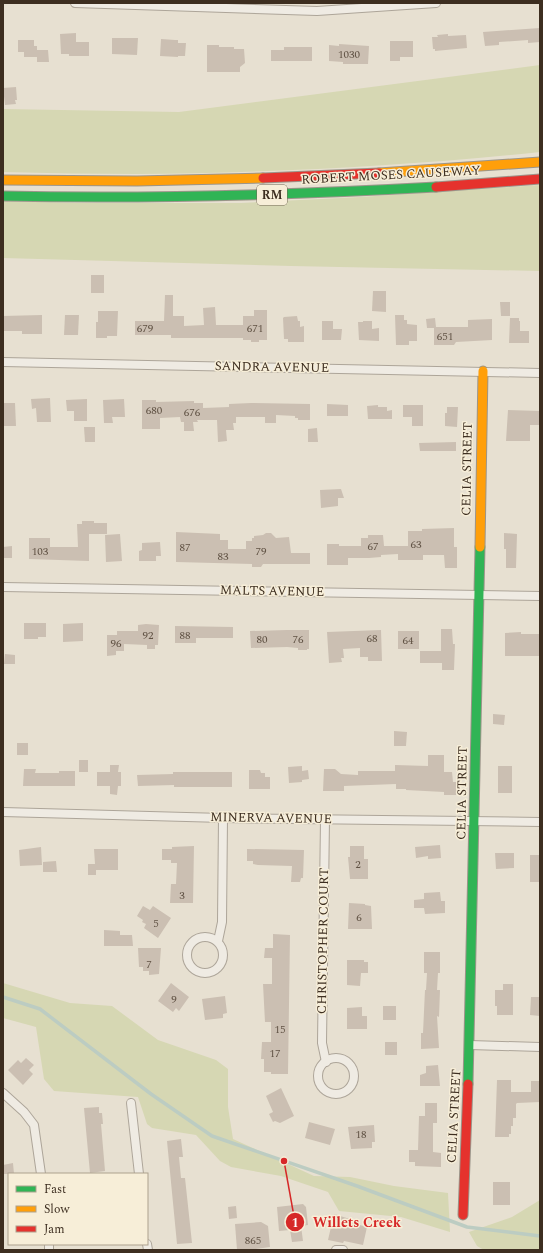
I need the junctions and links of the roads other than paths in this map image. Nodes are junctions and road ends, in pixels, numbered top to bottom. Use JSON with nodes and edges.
{"nodes":[{"id":1,"x":75,"y":3,"type":"edge"},
{"id":2,"x":427,"y":3,"type":"edge"},
{"id":3,"x":436,"y":3,"type":"edge"},
{"id":4,"x":540,"y":162,"type":"edge"},
{"id":5,"x":540,"y":179,"type":"edge"},
{"id":6,"x":3,"y":180,"type":"edge"},
{"id":7,"x":3,"y":196,"type":"edge"},
{"id":8,"x":3,"y":362,"type":"edge"},
{"id":9,"x":482,"y":371,"type":"junction"},
{"id":10,"x":540,"y":373,"type":"edge"},
{"id":11,"x":3,"y":587,"type":"edge"},
{"id":12,"x":478,"y":594,"type":"junction"},
{"id":13,"x":540,"y":596,"type":"edge"},
{"id":14,"x":3,"y":812,"type":"edge"},
{"id":15,"x":223,"y":818,"type":"junction"},
{"id":16,"x":325,"y":819,"type":"junction"},
{"id":17,"x":475,"y":820,"type":"junction"},
{"id":18,"x":540,"y":822,"type":"edge"},
{"id":19,"x":218,"y":941,"type":"junction"},
{"id":20,"x":470,"y":1045,"type":"junction"},
{"id":21,"x":540,"y":1046,"type":"edge"},
{"id":22,"x":326,"y":1062,"type":"junction"},
{"id":23,"x":3,"y":1093,"type":"edge"},
{"id":24,"x":132,"y":1103,"type":"dead end"},
{"id":25,"x":41,"y":1173,"type":"edge"},
{"id":26,"x":139,"y":1173,"type":"edge"},
{"id":27,"x":463,"y":1215,"type":"dead end"},
{"id":28,"x":336,"y":1250,"type":"edge"},
{"id":29,"x":343,"y":1250,"type":"edge"}],
"edges":[{"from":1,"to":2,"type":"street"},
{"from":2,"to":3,"type":"street"},
{"from":4,"to":6,"type":"main road","name":"ROBERT MOSES CAUSEWAY","number":"RM"},
{"from":5,"to":7,"type":"main road","name":"ROBERT MOSES CAUSEWAY","number":"RM"},
{"from":8,"to":9,"type":"street","name":"SANDRA AVENUE"},
{"from":9,"to":10,"type":"street","name":"SANDRA AVENUE"},
{"from":9,"to":12,"type":"main road","name":"CELIA STREET"},
{"from":11,"to":12,"type":"street","name":"MALTS AVENUE"},
{"from":12,"to":13,"type":"street","name":"MALTS AVENUE"},
{"from":12,"to":17,"type":"main road","name":"CELIA STREET"},
{"from":14,"to":15,"type":"street","name":"MINERVA AVENUE"},
{"from":15,"to":16,"type":"street","name":"MINERVA AVENUE"},
{"from":15,"to":19,"type":"street"},
{"from":16,"to":17,"type":"street","name":"MINERVA AVENUE"},
{"from":16,"to":22,"type":"street","name":"CHRISTOPHER COURT"},
{"from":17,"to":18,"type":"street","name":"MINERVA AVENUE"},
{"from":17,"to":20,"type":"main road","name":"CELIA STREET"},
{"from":19,"to":19,"type":"street"},
{"from":20,"to":21,"type":"street"},
{"from":20,"to":27,"type":"main road","name":"CELIA STREET"},
{"from":22,"to":22,"type":"street"},
{"from":23,"to":25,"type":"street"},
{"from":24,"to":26,"type":"street"},
{"from":28,"to":29,"type":"street"}]}
